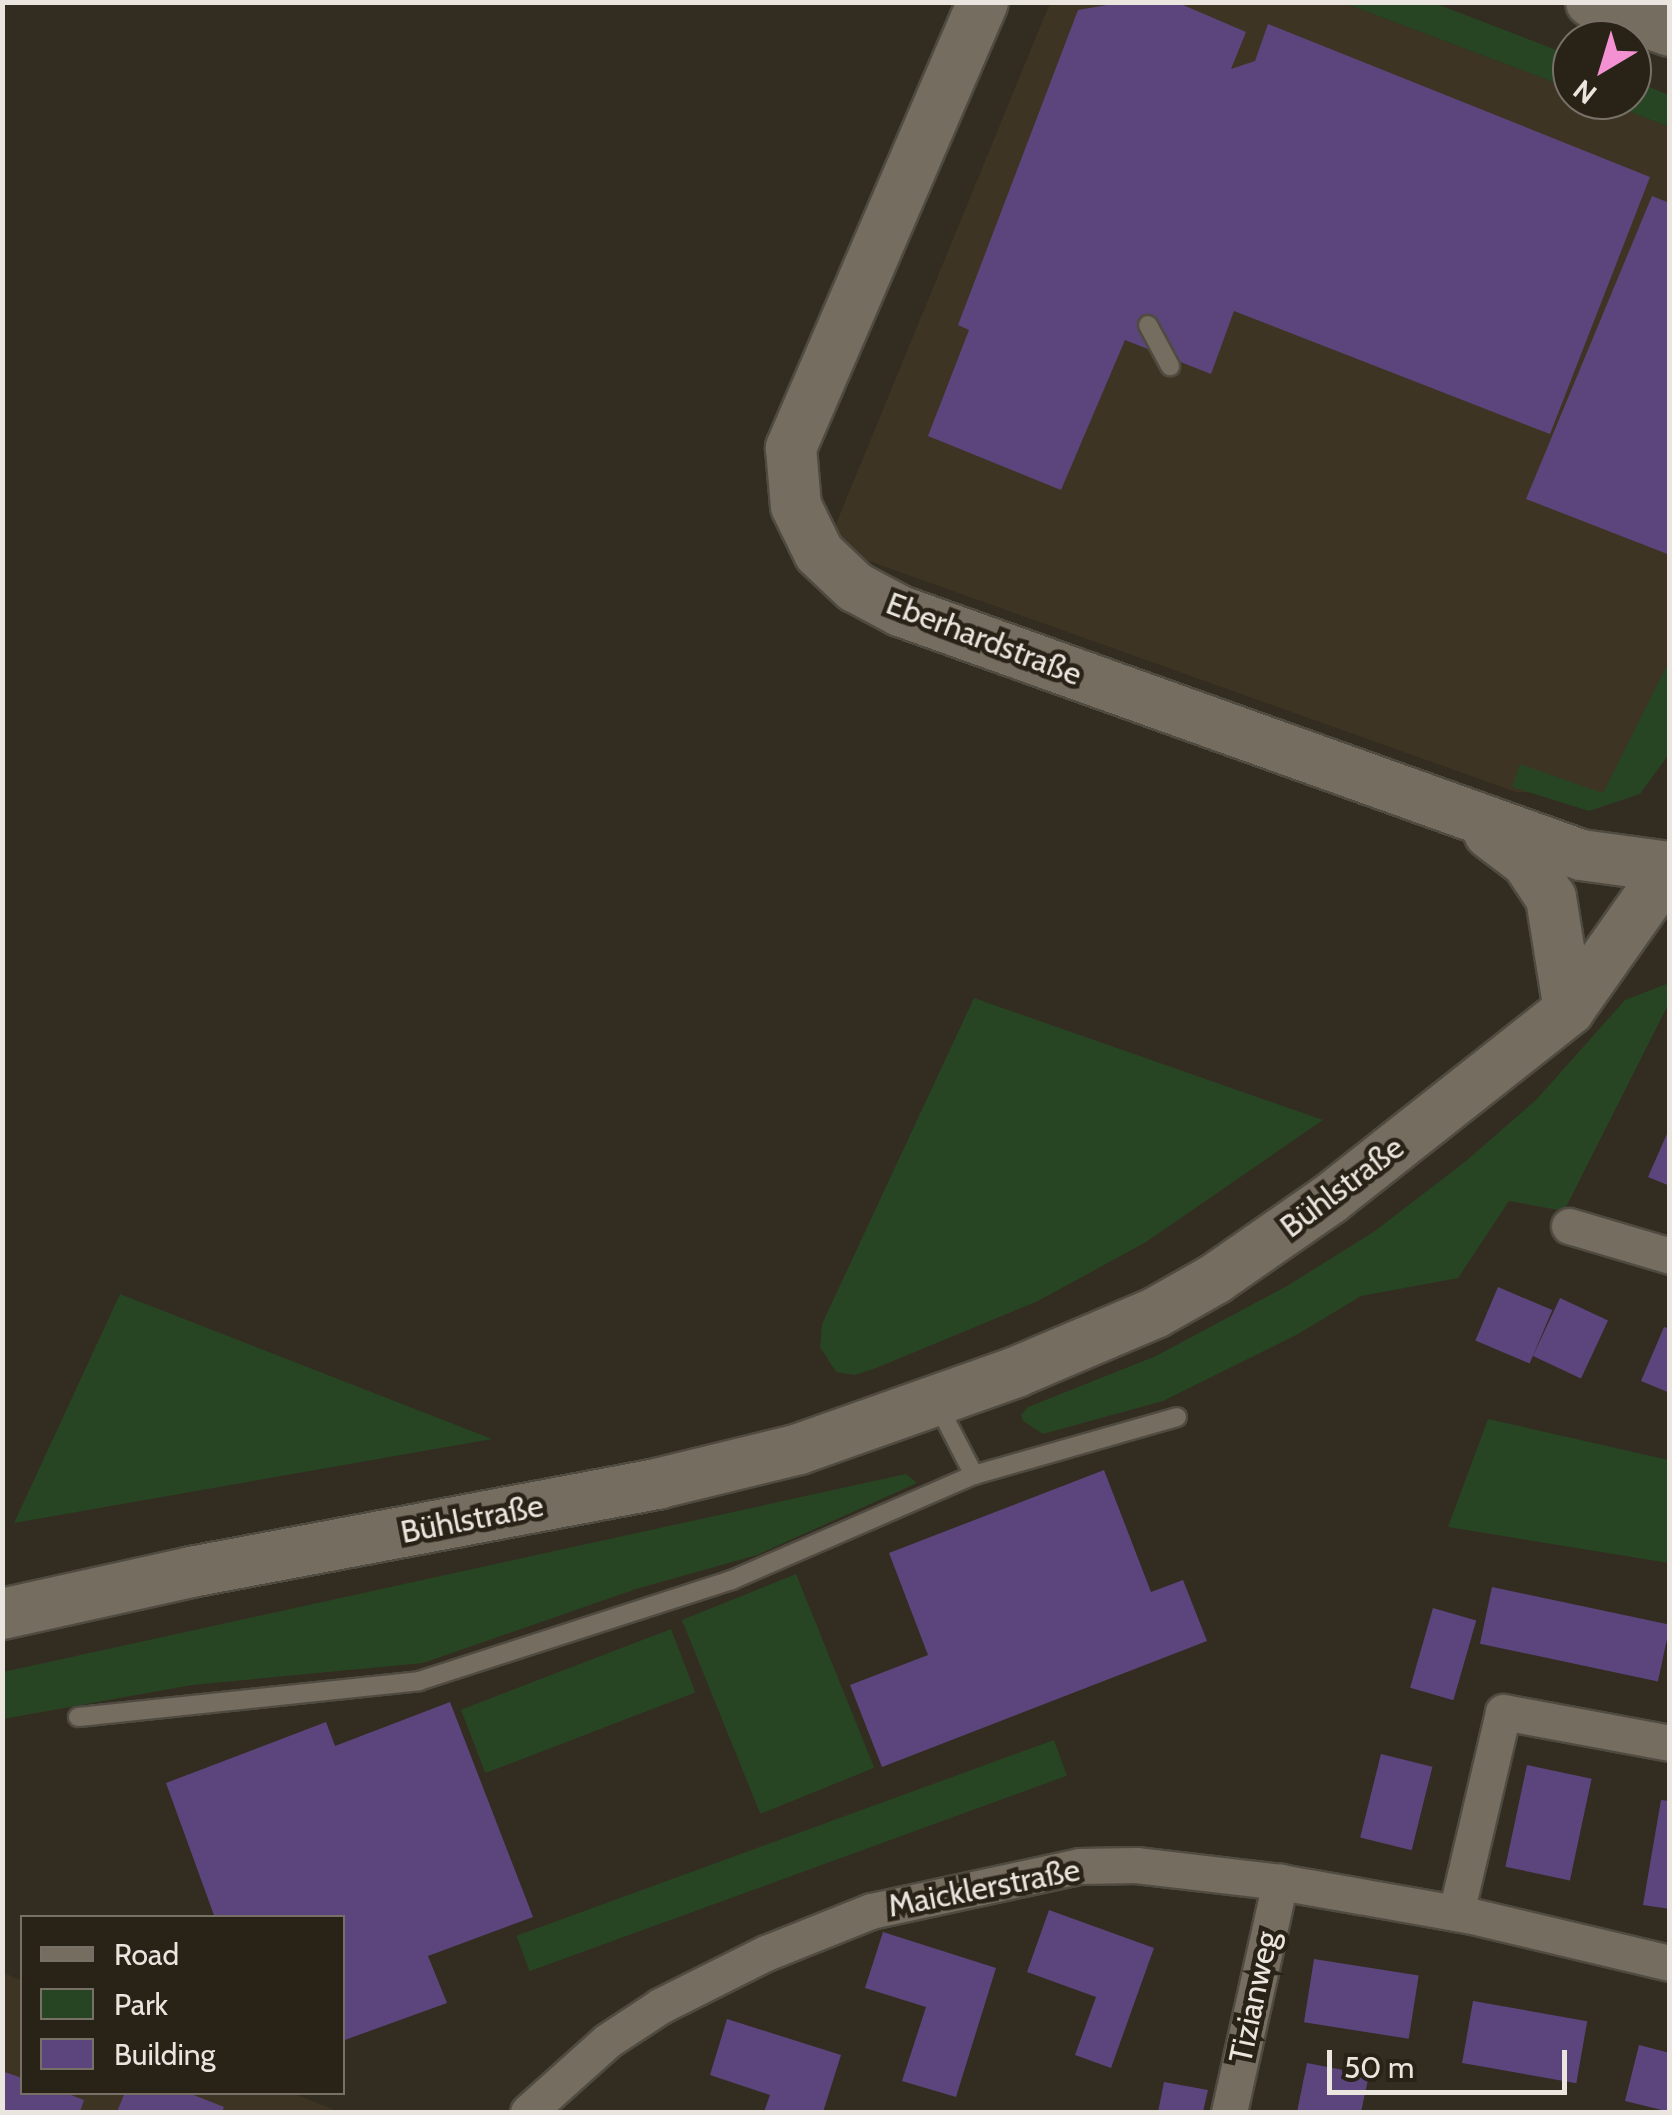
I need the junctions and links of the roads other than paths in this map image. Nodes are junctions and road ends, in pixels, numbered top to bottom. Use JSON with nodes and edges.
{"nodes":[{"id":1,"x":982,"y":2,"type":"edge"},
{"id":2,"x":1590,"y":2,"type":"edge"},
{"id":3,"x":1670,"y":31,"type":"edge"},
{"id":4,"x":1148,"y":326,"type":"dead end"},
{"id":5,"x":1170,"y":366,"type":"dead end"},
{"id":6,"x":1465,"y":815,"type":"junction"},
{"id":7,"x":1669,"y":867,"type":"edge"},
{"id":8,"x":1569,"y":1010,"type":"junction"},
{"id":9,"x":1569,"y":1226,"type":"dead end"},
{"id":10,"x":1670,"y":1256,"type":"edge"},
{"id":11,"x":936,"y":1400,"type":"junction"},
{"id":12,"x":1176,"y":1417,"type":"dead end"},
{"id":13,"x":974,"y":1476,"type":"junction"},
{"id":14,"x":2,"y":1614,"type":"edge"},
{"id":15,"x":78,"y":1717,"type":"dead end"},
{"id":16,"x":1670,"y":1744,"type":"edge"},
{"id":17,"x":1280,"y":1882,"type":"junction"},
{"id":18,"x":1456,"y":1914,"type":"junction"},
{"id":19,"x":1670,"y":1963,"type":"edge"},
{"id":20,"x":528,"y":2112,"type":"edge"},
{"id":21,"x":1229,"y":2112,"type":"edge"}],
"edges":[{"from":1,"to":6,"type":"main road","name":"Eberhardstraße"},
{"from":2,"to":3,"type":"main road"},
{"from":4,"to":5,"type":"lane"},
{"from":6,"to":7,"type":"main road","name":"Eberhardstraße"},
{"from":6,"to":8,"type":"main road"},
{"from":7,"to":8,"type":"main road","name":"Bühlstraße"},
{"from":8,"to":11,"type":"main road","name":"Bühlstraße"},
{"from":9,"to":10,"type":"street"},
{"from":11,"to":13,"type":"lane"},
{"from":11,"to":14,"type":"main road","name":"Bühlstraße"},
{"from":12,"to":13,"type":"lane"},
{"from":13,"to":15,"type":"lane"},
{"from":16,"to":18,"type":"street"},
{"from":17,"to":18,"type":"street","name":"Maicklerstraße"},
{"from":17,"to":20,"type":"street","name":"Maicklerstraße"},
{"from":17,"to":21,"type":"street","name":"Tizianweg"},
{"from":18,"to":19,"type":"street","name":"Maicklerstraße"}]}
